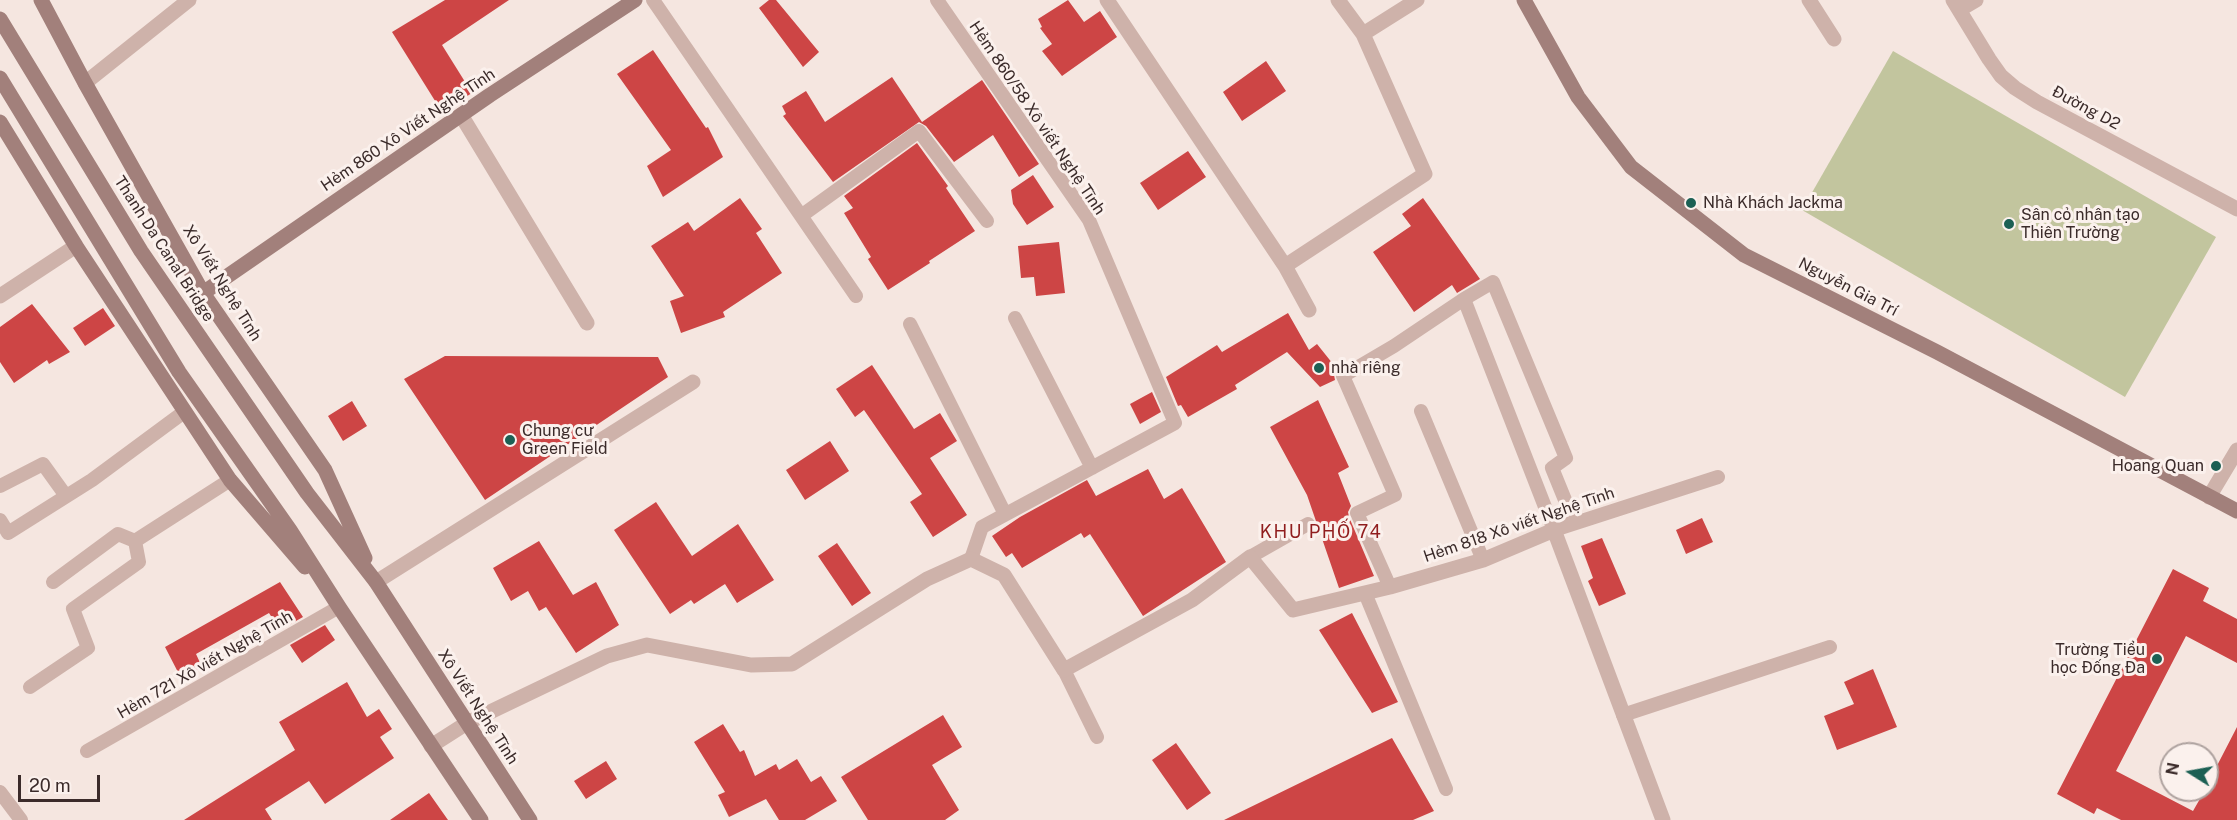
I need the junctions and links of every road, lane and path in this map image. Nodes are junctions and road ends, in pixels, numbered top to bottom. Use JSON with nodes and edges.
{"nodes":[{"id":1,"x":41,"y":0,"type":"edge"},
{"id":2,"x":189,"y":0,"type":"edge"},
{"id":3,"x":635,"y":0,"type":"edge"},
{"id":4,"x":653,"y":0,"type":"edge"},
{"id":5,"x":937,"y":0,"type":"edge"},
{"id":6,"x":1107,"y":0,"type":"edge"},
{"id":7,"x":1338,"y":0,"type":"edge"},
{"id":8,"x":1417,"y":0,"type":"edge"},
{"id":9,"x":1524,"y":0,"type":"edge"},
{"id":10,"x":1809,"y":0,"type":"edge"},
{"id":11,"x":1976,"y":0,"type":"edge"},
{"id":12,"x":1956,"y":5,"type":"edge"},
{"id":13,"x":0,"y":19,"type":"edge"},
{"id":14,"x":1363,"y":34,"type":"junction"},
{"id":15,"x":1834,"y":39,"type":"dead end"},
{"id":16,"x":0,"y":78,"type":"edge"},
{"id":17,"x":85,"y":83,"type":"junction"},
{"id":18,"x":461,"y":115,"type":"junction"},
{"id":19,"x":0,"y":122,"type":"edge"},
{"id":20,"x":2237,"y":209,"type":"edge"},
{"id":21,"x":801,"y":216,"type":"junction"},
{"id":22,"x":987,"y":221,"type":"dead end"},
{"id":23,"x":76,"y":246,"type":"junction"},
{"id":24,"x":1286,"y":266,"type":"junction"},
{"id":25,"x":203,"y":293,"type":"junction"},
{"id":26,"x":0,"y":296,"type":"edge"},
{"id":27,"x":856,"y":296,"type":"dead end"},
{"id":28,"x":1464,"y":298,"type":"junction"},
{"id":29,"x":1309,"y":310,"type":"dead end"},
{"id":30,"x":1015,"y":318,"type":"dead end"},
{"id":31,"x":587,"y":324,"type":"dead end"},
{"id":32,"x":910,"y":324,"type":"dead end"},
{"id":33,"x":693,"y":382,"type":"dead end"},
{"id":34,"x":184,"y":411,"type":"junction"},
{"id":35,"x":1421,"y":411,"type":"dead end"},
{"id":36,"x":2237,"y":450,"type":"edge"},
{"id":37,"x":1092,"y":468,"type":"junction"},
{"id":38,"x":1718,"y":477,"type":"dead end"},
{"id":39,"x":230,"y":480,"type":"junction"},
{"id":40,"x":0,"y":486,"type":"edge"},
{"id":41,"x":307,"y":493,"type":"joint"},
{"id":42,"x":66,"y":496,"type":"junction"},
{"id":43,"x":2209,"y":497,"type":"junction"},
{"id":44,"x":2237,"y":511,"type":"edge"},
{"id":45,"x":1005,"y":514,"type":"junction"},
{"id":46,"x":0,"y":520,"type":"edge"},
{"id":47,"x":1574,"y":522,"type":"junction"},
{"id":48,"x":1308,"y":524,"type":"dead end"},
{"id":49,"x":1554,"y":530,"type":"junction"},
{"id":50,"x":135,"y":541,"type":"junction"},
{"id":51,"x":1250,"y":557,"type":"junction"},
{"id":52,"x":971,"y":559,"type":"junction"},
{"id":53,"x":1483,"y":560,"type":"junction"},
{"id":54,"x":53,"y":582,"type":"dead end"},
{"id":55,"x":376,"y":582,"type":"junction"},
{"id":56,"x":1390,"y":587,"type":"junction"},
{"id":57,"x":1365,"y":593,"type":"junction"},
{"id":58,"x":339,"y":607,"type":"junction"},
{"id":59,"x":1830,"y":647,"type":"dead end"},
{"id":60,"x":1064,"y":670,"type":"junction"},
{"id":61,"x":30,"y":687,"type":"dead end"},
{"id":62,"x":1623,"y":715,"type":"junction"},
{"id":63,"x":467,"y":723,"type":"junction"},
{"id":64,"x":1097,"y":737,"type":"dead end"},
{"id":65,"x":431,"y":746,"type":"junction"},
{"id":66,"x":87,"y":751,"type":"dead end"},
{"id":67,"x":1446,"y":789,"type":"dead end"},
{"id":68,"x":0,"y":792,"type":"edge"},
{"id":69,"x":15,"y":818,"type":"edge"},
{"id":70,"x":481,"y":820,"type":"edge"},
{"id":71,"x":530,"y":820,"type":"edge"},
{"id":72,"x":1663,"y":820,"type":"edge"}],
"edges":[{"from":1,"to":17,"type":"street","name":"Xô Viết Nghệ Tĩnh"},
{"from":2,"to":17,"type":"street"},
{"from":3,"to":18,"type":"street","name":"Hẻm 860 Xô Viết Nghệ Tĩnh"},
{"from":4,"to":21,"type":"lane"},
{"from":5,"to":37,"type":"lane","name":"Hẻm 860/58 Xô viết Nghệ Tĩnh"},
{"from":6,"to":24,"type":"street"},
{"from":7,"to":14,"type":"street"},
{"from":8,"to":14,"type":"street"},
{"from":9,"to":43,"type":"street","name":"Nguyễn Gia Trí"},
{"from":10,"to":15,"type":"street"},
{"from":11,"to":12,"type":"street"},
{"from":12,"to":20,"type":"street","name":"Đường D2"},
{"from":13,"to":41,"type":"street","name":"Thanh Da Canal Bridge"},
{"from":14,"to":24,"type":"street"},
{"from":16,"to":58,"type":"street"},
{"from":17,"to":25,"type":"street","name":"Xô Viết Nghệ Tĩnh"},
{"from":18,"to":25,"type":"street","name":"Hẻm 860 Xô Viết Nghệ Tĩnh"},
{"from":18,"to":31,"type":"street"},
{"from":19,"to":23,"type":"street"},
{"from":21,"to":22,"type":"lane"},
{"from":21,"to":27,"type":"lane"},
{"from":23,"to":26,"type":"street"},
{"from":23,"to":34,"type":"street"},
{"from":24,"to":29,"type":"street"},
{"from":25,"to":55,"type":"street","name":"Xô Viết Nghệ Tĩnh"},
{"from":28,"to":47,"type":"lane"},
{"from":28,"to":49,"type":"lane"},
{"from":28,"to":56,"type":"lane"},
{"from":30,"to":37,"type":"lane"},
{"from":32,"to":45,"type":"lane"},
{"from":33,"to":55,"type":"street"},
{"from":34,"to":39,"type":"street"},
{"from":34,"to":42,"type":"lane"},
{"from":35,"to":53,"type":"lane"},
{"from":36,"to":43,"type":"street"},
{"from":37,"to":45,"type":"lane"},
{"from":38,"to":47,"type":"lane","name":"Hẻm 818 Xô viết Nghệ Tĩnh"},
{"from":39,"to":50,"type":"lane"},
{"from":39,"to":58,"type":"street"},
{"from":40,"to":42,"type":"lane"},
{"from":41,"to":55,"type":"street","name":"Xô Viết Nghệ Tĩnh"},
{"from":42,"to":46,"type":"lane"},
{"from":43,"to":44,"type":"street","name":"Nguyễn Gia Trí"},
{"from":45,"to":52,"type":"lane"},
{"from":47,"to":49,"type":"lane","name":"Hẻm 818 Xô viết Nghệ Tĩnh"},
{"from":48,"to":51,"type":"lane"},
{"from":49,"to":53,"type":"street","name":"Hẻm 818 Xô viết Nghệ Tĩnh"},
{"from":49,"to":62,"type":"street"},
{"from":50,"to":54,"type":"lane"},
{"from":50,"to":61,"type":"lane"},
{"from":51,"to":57,"type":"street","name":"Hẻm 818 Xô viết Nghệ Tĩnh"},
{"from":51,"to":60,"type":"street"},
{"from":52,"to":60,"type":"street"},
{"from":52,"to":63,"type":"street"},
{"from":53,"to":56,"type":"street","name":"Hẻm 818 Xô viết Nghệ Tĩnh"},
{"from":55,"to":63,"type":"street","name":"Xô Viết Nghệ Tĩnh"},
{"from":56,"to":57,"type":"street","name":"Hẻm 818 Xô viết Nghệ Tĩnh"},
{"from":57,"to":67,"type":"lane"},
{"from":58,"to":65,"type":"street"},
{"from":58,"to":66,"type":"lane","name":"Hẻm 721 Xô viết Nghệ Tĩnh"},
{"from":59,"to":62,"type":"lane"},
{"from":60,"to":64,"type":"lane"},
{"from":62,"to":72,"type":"street"},
{"from":63,"to":65,"type":"street"},
{"from":63,"to":71,"type":"street","name":"Xô Viết Nghệ Tĩnh"},
{"from":65,"to":70,"type":"street"},
{"from":68,"to":69,"type":"lane"}]}
